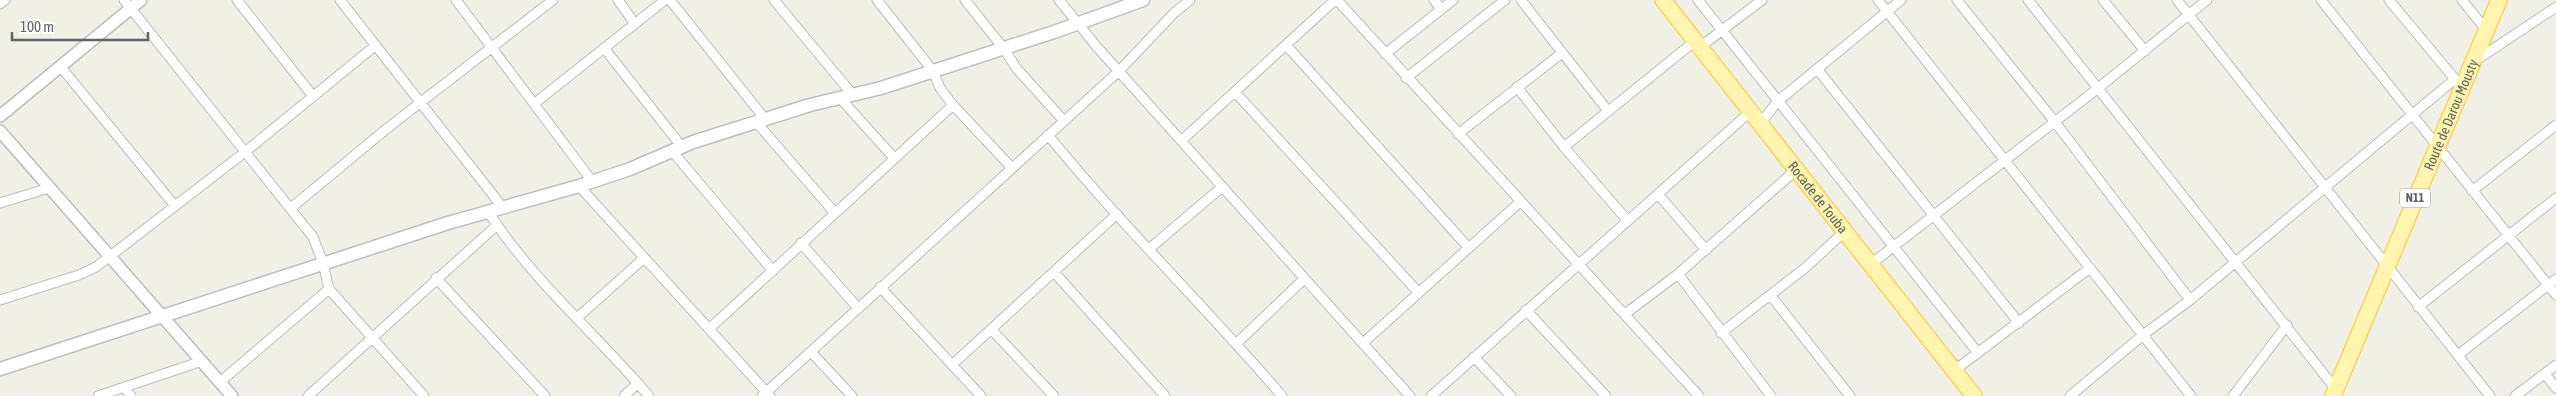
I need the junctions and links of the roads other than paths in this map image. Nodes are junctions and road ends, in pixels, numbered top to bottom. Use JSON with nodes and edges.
{"nodes":[{"id":1,"x":4,"y":0,"type":"edge"},
{"id":2,"x":141,"y":0,"type":"edge"},
{"id":3,"x":237,"y":0,"type":"edge"},
{"id":4,"x":340,"y":0,"type":"edge"},
{"id":5,"x":456,"y":0,"type":"edge"},
{"id":6,"x":553,"y":0,"type":"edge"},
{"id":7,"x":618,"y":0,"type":"edge"},
{"id":8,"x":665,"y":0,"type":"edge"},
{"id":9,"x":670,"y":0,"type":"edge"},
{"id":10,"x":774,"y":0,"type":"edge"},
{"id":11,"x":878,"y":0,"type":"edge"},
{"id":12,"x":964,"y":0,"type":"edge"},
{"id":13,"x":1060,"y":0,"type":"edge"},
{"id":14,"x":1143,"y":0,"type":"edge"},
{"id":15,"x":1190,"y":0,"type":"edge"},
{"id":16,"x":1336,"y":0,"type":"edge"},
{"id":17,"x":1434,"y":0,"type":"edge"},
{"id":18,"x":1453,"y":0,"type":"edge"},
{"id":19,"x":1505,"y":0,"type":"edge"},
{"id":20,"x":1521,"y":0,"type":"edge"},
{"id":21,"x":1663,"y":0,"type":"edge"},
{"id":22,"x":1698,"y":0,"type":"edge"},
{"id":23,"x":1762,"y":0,"type":"edge"},
{"id":24,"x":1878,"y":0,"type":"edge"},
{"id":25,"x":1901,"y":0,"type":"edge"},
{"id":26,"x":1957,"y":0,"type":"edge"},
{"id":27,"x":2028,"y":0,"type":"edge"},
{"id":28,"x":2103,"y":0,"type":"edge"},
{"id":29,"x":2176,"y":0,"type":"edge"},
{"id":30,"x":2207,"y":0,"type":"edge"},
{"id":31,"x":2321,"y":0,"type":"edge"},
{"id":32,"x":2388,"y":0,"type":"edge"},
{"id":33,"x":2462,"y":0,"type":"edge"},
{"id":34,"x":2499,"y":0,"type":"edge"},
{"id":35,"x":0,"y":4,"type":"edge"},
{"id":36,"x":127,"y":4,"type":"edge"},
{"id":37,"x":2556,"y":7,"type":"edge"},
{"id":38,"x":1441,"y":9,"type":"junction"},
{"id":39,"x":1887,"y":11,"type":"junction"},
{"id":40,"x":2188,"y":15,"type":"junction"},
{"id":41,"x":635,"y":24,"type":"junction"},
{"id":42,"x":1079,"y":24,"type":"junction"},
{"id":43,"x":1722,"y":31,"type":"junction"},
{"id":44,"x":2487,"y":32,"type":"junction"},
{"id":45,"x":1697,"y":44,"type":"junction"},
{"id":46,"x":1286,"y":45,"type":"junction"},
{"id":47,"x":376,"y":46,"type":"junction"},
{"id":48,"x":492,"y":48,"type":"junction"},
{"id":49,"x":604,"y":48,"type":"junction"},
{"id":50,"x":1004,"y":49,"type":"junction"},
{"id":51,"x":2145,"y":50,"type":"junction"},
{"id":52,"x":1562,"y":53,"type":"junction"},
{"id":53,"x":1385,"y":54,"type":"junction"},
{"id":54,"x":2472,"y":62,"type":"junction"},
{"id":55,"x":60,"y":66,"type":"junction"},
{"id":56,"x":1818,"y":70,"type":"junction"},
{"id":57,"x":933,"y":71,"type":"junction"},
{"id":58,"x":1119,"y":71,"type":"junction"},
{"id":59,"x":1406,"y":78,"type":"junction"},
{"id":60,"x":2458,"y":84,"type":"junction"},
{"id":61,"x":1517,"y":87,"type":"junction"},
{"id":62,"x":2098,"y":89,"type":"junction"},
{"id":63,"x":1235,"y":92,"type":"junction"},
{"id":64,"x":312,"y":95,"type":"junction"},
{"id":65,"x":847,"y":97,"type":"junction"},
{"id":66,"x":421,"y":102,"type":"junction"},
{"id":67,"x":1777,"y":102,"type":"junction"},
{"id":68,"x":535,"y":103,"type":"junction"},
{"id":69,"x":953,"y":105,"type":"junction"},
{"id":70,"x":1608,"y":111,"type":"junction"},
{"id":71,"x":1750,"y":112,"type":"junction"},
{"id":72,"x":2412,"y":115,"type":"junction"},
{"id":73,"x":0,"y":116,"type":"edge"},
{"id":74,"x":761,"y":121,"type":"junction"},
{"id":75,"x":1064,"y":121,"type":"junction"},
{"id":76,"x":2055,"y":122,"type":"junction"},
{"id":77,"x":1760,"y":124,"type":"junction"},
{"id":78,"x":2556,"y":125,"type":"edge"},
{"id":79,"x":0,"y":131,"type":"edge"},
{"id":80,"x":1458,"y":134,"type":"junction"},
{"id":81,"x":1048,"y":135,"type":"junction"},
{"id":82,"x":1181,"y":140,"type":"junction"},
{"id":83,"x":2436,"y":146,"type":"junction"},
{"id":84,"x":1564,"y":147,"type":"junction"},
{"id":85,"x":677,"y":149,"type":"junction"},
{"id":86,"x":245,"y":152,"type":"junction"},
{"id":87,"x":894,"y":158,"type":"junction"},
{"id":88,"x":2005,"y":161,"type":"junction"},
{"id":89,"x":1012,"y":168,"type":"junction"},
{"id":90,"x":1796,"y":170,"type":"junction"},
{"id":91,"x":592,"y":182,"type":"junction"},
{"id":92,"x":579,"y":186,"type":"junction"},
{"id":93,"x":1222,"y":187,"type":"junction"},
{"id":94,"x":49,"y":188,"type":"junction"},
{"id":95,"x":2325,"y":188,"type":"junction"},
{"id":96,"x":2472,"y":191,"type":"junction"},
{"id":97,"x":1658,"y":194,"type":"junction"},
{"id":98,"x":2556,"y":198,"type":"edge"},
{"id":99,"x":1521,"y":202,"type":"junction"},
{"id":100,"x":0,"y":203,"type":"edge"},
{"id":101,"x":175,"y":206,"type":"junction"},
{"id":102,"x":291,"y":208,"type":"junction"},
{"id":103,"x":504,"y":209,"type":"junction"},
{"id":104,"x":834,"y":212,"type":"junction"},
{"id":105,"x":489,"y":213,"type":"junction"},
{"id":106,"x":1117,"y":214,"type":"junction"},
{"id":107,"x":1933,"y":217,"type":"junction"},
{"id":108,"x":1627,"y":220,"type":"junction"},
{"id":109,"x":496,"y":226,"type":"junction"},
{"id":110,"x":1846,"y":232,"type":"junction"},
{"id":111,"x":2508,"y":237,"type":"junction"},
{"id":112,"x":802,"y":243,"type":"junction"},
{"id":113,"x":1468,"y":247,"type":"junction"},
{"id":114,"x":1149,"y":248,"type":"junction"},
{"id":115,"x":1893,"y":248,"type":"junction"},
{"id":116,"x":1706,"y":250,"type":"junction"},
{"id":117,"x":110,"y":256,"type":"junction"},
{"id":118,"x":643,"y":259,"type":"junction"},
{"id":119,"x":2236,"y":261,"type":"junction"},
{"id":120,"x":323,"y":263,"type":"junction"},
{"id":121,"x":1578,"y":263,"type":"junction"},
{"id":122,"x":1872,"y":264,"type":"junction"},
{"id":123,"x":2387,"y":267,"type":"junction"},
{"id":124,"x":2090,"y":268,"type":"junction"},
{"id":125,"x":773,"y":270,"type":"junction"},
{"id":126,"x":1054,"y":272,"type":"junction"},
{"id":127,"x":1678,"y":274,"type":"junction"},
{"id":128,"x":436,"y":278,"type":"junction"},
{"id":129,"x":1304,"y":279,"type":"junction"},
{"id":130,"x":2556,"y":279,"type":"edge"},
{"id":131,"x":2548,"y":286,"type":"junction"},
{"id":132,"x":880,"y":288,"type":"junction"},
{"id":133,"x":329,"y":289,"type":"junction"},
{"id":134,"x":1418,"y":292,"type":"junction"},
{"id":135,"x":2556,"y":295,"type":"edge"},
{"id":136,"x":1771,"y":296,"type":"junction"},
{"id":137,"x":0,"y":300,"type":"edge"},
{"id":138,"x":2190,"y":300,"type":"junction"},
{"id":139,"x":857,"y":307,"type":"junction"},
{"id":140,"x":2418,"y":307,"type":"junction"},
{"id":141,"x":1526,"y":310,"type":"junction"},
{"id":142,"x":1625,"y":314,"type":"junction"},
{"id":143,"x":163,"y":316,"type":"junction"},
{"id":144,"x":577,"y":318,"type":"junction"},
{"id":145,"x":2019,"y":323,"type":"junction"},
{"id":146,"x":2287,"y":325,"type":"junction"},
{"id":147,"x":709,"y":329,"type":"junction"},
{"id":148,"x":991,"y":329,"type":"junction"},
{"id":149,"x":1721,"y":333,"type":"junction"},
{"id":150,"x":2143,"y":335,"type":"junction"},
{"id":151,"x":372,"y":339,"type":"junction"},
{"id":152,"x":1237,"y":343,"type":"junction"},
{"id":153,"x":1363,"y":343,"type":"junction"},
{"id":154,"x":811,"y":352,"type":"junction"},
{"id":155,"x":1978,"y":353,"type":"junction"},
{"id":156,"x":2458,"y":355,"type":"junction"},
{"id":157,"x":1474,"y":357,"type":"junction"},
{"id":158,"x":202,"y":361,"type":"junction"},
{"id":159,"x":952,"y":364,"type":"junction"},
{"id":160,"x":2556,"y":365,"type":"edge"},
{"id":161,"x":0,"y":368,"type":"edge"},
{"id":162,"x":1955,"y":370,"type":"junction"},
{"id":163,"x":2545,"y":374,"type":"junction"},
{"id":164,"x":220,"y":382,"type":"junction"},
{"id":165,"x":638,"y":383,"type":"junction"},
{"id":166,"x":124,"y":387,"type":"junction"},
{"id":167,"x":2556,"y":388,"type":"edge"},
{"id":168,"x":2337,"y":394,"type":"edge"},
{"id":169,"x":766,"y":395,"type":"edge"},
{"id":170,"x":98,"y":396,"type":"edge"},
{"id":171,"x":131,"y":396,"type":"edge"},
{"id":172,"x":232,"y":396,"type":"edge"},
{"id":173,"x":308,"y":396,"type":"edge"},
{"id":174,"x":424,"y":396,"type":"edge"},
{"id":175,"x":545,"y":396,"type":"edge"},
{"id":176,"x":624,"y":396,"type":"edge"},
{"id":177,"x":650,"y":396,"type":"edge"},
{"id":178,"x":852,"y":396,"type":"edge"},
{"id":179,"x":981,"y":396,"type":"edge"},
{"id":180,"x":1054,"y":396,"type":"edge"},
{"id":181,"x":1165,"y":396,"type":"edge"},
{"id":182,"x":1282,"y":396,"type":"edge"},
{"id":183,"x":1410,"y":396,"type":"edge"},
{"id":184,"x":1431,"y":396,"type":"edge"},
{"id":185,"x":1511,"y":396,"type":"edge"},
{"id":186,"x":1606,"y":396,"type":"edge"},
{"id":187,"x":1700,"y":396,"type":"edge"},
{"id":188,"x":1771,"y":396,"type":"edge"},
{"id":189,"x":1850,"y":396,"type":"edge"},
{"id":190,"x":1974,"y":396,"type":"edge"},
{"id":191,"x":2070,"y":396,"type":"edge"},
{"id":192,"x":2191,"y":396,"type":"edge"},
{"id":193,"x":2232,"y":396,"type":"edge"},
{"id":194,"x":2490,"y":396,"type":"edge"},
{"id":195,"x":2515,"y":396,"type":"edge"}],
"edges":[{"from":1,"to":35,"type":"street"},
{"from":2,"to":36,"type":"street"},
{"from":3,"to":64,"type":"street"},
{"from":4,"to":47,"type":"street"},
{"from":5,"to":48,"type":"street"},
{"from":6,"to":48,"type":"street"},
{"from":7,"to":41,"type":"street"},
{"from":8,"to":41,"type":"street"},
{"from":9,"to":74,"type":"street"},
{"from":10,"to":65,"type":"street"},
{"from":11,"to":57,"type":"street"},
{"from":12,"to":50,"type":"street"},
{"from":13,"to":42,"type":"street"},
{"from":14,"to":42,"type":"main road"},
{"from":15,"to":58,"type":"street"},
{"from":16,"to":46,"type":"street"},
{"from":16,"to":53,"type":"street"},
{"from":17,"to":38,"type":"street"},
{"from":18,"to":38,"type":"street"},
{"from":19,"to":59,"type":"street"},
{"from":20,"to":52,"type":"street"},
{"from":21,"to":45,"type":"main road","name":"Rocade de Touba"},
{"from":22,"to":43,"type":"street"},
{"from":23,"to":43,"type":"street"},
{"from":24,"to":39,"type":"street"},
{"from":25,"to":39,"type":"street"},
{"from":26,"to":76,"type":"street"},
{"from":27,"to":62,"type":"street"},
{"from":28,"to":51,"type":"street"},
{"from":29,"to":40,"type":"street"},
{"from":30,"to":40,"type":"street"},
{"from":31,"to":72,"type":"street"},
{"from":32,"to":60,"type":"street"},
{"from":33,"to":44,"type":"street"},
{"from":34,"to":44,"type":"main road","name":"Route de Darou Mousty","number":"N11"},
{"from":36,"to":55,"type":"street"},
{"from":36,"to":86,"type":"street"},
{"from":37,"to":54,"type":"street"},
{"from":38,"to":53,"type":"street"},
{"from":39,"to":56,"type":"street"},
{"from":39,"to":88,"type":"street"},
{"from":40,"to":51,"type":"street"},
{"from":40,"to":95,"type":"street"},
{"from":41,"to":49,"type":"street"},
{"from":42,"to":50,"type":"main road"},
{"from":42,"to":58,"type":"street"},
{"from":43,"to":45,"type":"street"},
{"from":43,"to":67,"type":"street"},
{"from":44,"to":54,"type":"main road","name":"Route de Darou Mousty","number":"N11"},
{"from":45,"to":70,"type":"street"},
{"from":45,"to":71,"type":"main road","name":"Rocade de Touba"},
{"from":46,"to":63,"type":"street"},
{"from":46,"to":113,"type":"street"},
{"from":47,"to":64,"type":"street"},
{"from":47,"to":66,"type":"street"},
{"from":48,"to":66,"type":"street"},
{"from":48,"to":68,"type":"street"},
{"from":49,"to":68,"type":"street"},
{"from":49,"to":85,"type":"street"},
{"from":50,"to":57,"type":"main road"},
{"from":50,"to":75,"type":"street"},
{"from":51,"to":62,"type":"street"},
{"from":52,"to":61,"type":"street"},
{"from":52,"to":70,"type":"street"},
{"from":53,"to":59,"type":"street"},
{"from":54,"to":60,"type":"main road","name":"Route de Darou Mousty","number":"N11"},
{"from":55,"to":73,"type":"street"},
{"from":55,"to":101,"type":"street"},
{"from":56,"to":67,"type":"street"},
{"from":56,"to":107,"type":"street"},
{"from":57,"to":65,"type":"main road"},
{"from":57,"to":69,"type":"street"},
{"from":58,"to":75,"type":"street"},
{"from":58,"to":82,"type":"street"},
{"from":59,"to":80,"type":"street"},
{"from":60,"to":72,"type":"street"},
{"from":60,"to":83,"type":"main road","name":"Route de Darou Mousty","number":"N11"},
{"from":61,"to":80,"type":"street"},
{"from":61,"to":84,"type":"street"},
{"from":62,"to":76,"type":"street"},
{"from":62,"to":119,"type":"street"},
{"from":63,"to":82,"type":"street"},
{"from":63,"to":134,"type":"street"},
{"from":64,"to":86,"type":"street"},
{"from":65,"to":74,"type":"main road"},
{"from":65,"to":87,"type":"street"},
{"from":66,"to":102,"type":"street"},
{"from":66,"to":103,"type":"street"},
{"from":67,"to":77,"type":"street"},
{"from":67,"to":115,"type":"street"},
{"from":68,"to":91,"type":"street"},
{"from":69,"to":87,"type":"street"},
{"from":69,"to":89,"type":"street"},
{"from":70,"to":84,"type":"street"},
{"from":71,"to":77,"type":"main road","name":"Rocade de Touba"},
{"from":71,"to":97,"type":"street"},
{"from":72,"to":83,"type":"street"},
{"from":72,"to":95,"type":"street"},
{"from":74,"to":85,"type":"main road"},
{"from":74,"to":104,"type":"street"},
{"from":75,"to":81,"type":"street"},
{"from":76,"to":88,"type":"street"},
{"from":76,"to":138,"type":"street"},
{"from":77,"to":90,"type":"main road","name":"Rocade de Touba"},
{"from":78,"to":96,"type":"street"},
{"from":79,"to":94,"type":"street"},
{"from":80,"to":99,"type":"street"},
{"from":81,"to":89,"type":"street"},
{"from":81,"to":106,"type":"street"},
{"from":82,"to":93,"type":"street"},
{"from":83,"to":96,"type":"street"},
{"from":83,"to":123,"type":"main road","name":"Route de Darou Mousty","number":"N11"},
{"from":84,"to":108,"type":"street"},
{"from":85,"to":91,"type":"main road"},
{"from":85,"to":125,"type":"street"},
{"from":86,"to":101,"type":"street"},
{"from":86,"to":102,"type":"street"},
{"from":87,"to":104,"type":"street"},
{"from":88,"to":107,"type":"street"},
{"from":88,"to":124,"type":"street"},
{"from":89,"to":132,"type":"street"},
{"from":90,"to":110,"type":"main road","name":"Rocade de Touba"},
{"from":90,"to":116,"type":"street"},
{"from":91,"to":92,"type":"main road"},
{"from":92,"to":103,"type":"main road"},
{"from":92,"to":118,"type":"street"},
{"from":93,"to":114,"type":"street"},
{"from":93,"to":129,"type":"street"},
{"from":94,"to":100,"type":"street"},
{"from":94,"to":117,"type":"street"},
{"from":95,"to":119,"type":"street"},
{"from":95,"to":123,"type":"street"},
{"from":96,"to":111,"type":"street"},
{"from":97,"to":108,"type":"street"},
{"from":97,"to":116,"type":"street"},
{"from":98,"to":111,"type":"street"},
{"from":99,"to":113,"type":"street"},
{"from":99,"to":121,"type":"street"},
{"from":101,"to":117,"type":"street"},
{"from":102,"to":120,"type":"street"},
{"from":103,"to":105,"type":"main road"},
{"from":104,"to":112,"type":"street"},
{"from":105,"to":109,"type":"street"},
{"from":105,"to":120,"type":"main road"},
{"from":106,"to":114,"type":"street"},
{"from":106,"to":126,"type":"street"},
{"from":107,"to":115,"type":"street"},
{"from":107,"to":145,"type":"street"},
{"from":108,"to":121,"type":"street"},
{"from":109,"to":128,"type":"street"},
{"from":109,"to":144,"type":"street"},
{"from":110,"to":122,"type":"main road","name":"Rocade de Touba"},
{"from":110,"to":136,"type":"street"},
{"from":111,"to":131,"type":"street"},
{"from":111,"to":140,"type":"street"},
{"from":112,"to":125,"type":"street"},
{"from":112,"to":139,"type":"street"},
{"from":113,"to":134,"type":"street"},
{"from":114,"to":152,"type":"street"},
{"from":115,"to":122,"type":"street"},
{"from":115,"to":155,"type":"street"},
{"from":116,"to":127,"type":"street"},
{"from":117,"to":137,"type":"street"},
{"from":117,"to":143,"type":"street"},
{"from":118,"to":144,"type":"street"},
{"from":118,"to":147,"type":"street"},
{"from":119,"to":138,"type":"street"},
{"from":119,"to":146,"type":"street"},
{"from":120,"to":133,"type":"street"},
{"from":120,"to":143,"type":"main road"},
{"from":121,"to":141,"type":"street"},
{"from":121,"to":142,"type":"street"},
{"from":122,"to":162,"type":"main road","name":"Rocade de Touba"},
{"from":123,"to":140,"type":"street"},
{"from":123,"to":168,"type":"main road","name":"Route de Darou Mousty","number":"N11"},
{"from":124,"to":145,"type":"street"},
{"from":124,"to":150,"type":"street"},
{"from":125,"to":147,"type":"street"},
{"from":126,"to":148,"type":"street"},
{"from":126,"to":181,"type":"street"},
{"from":127,"to":142,"type":"street"},
{"from":127,"to":149,"type":"street"},
{"from":128,"to":151,"type":"street"},
{"from":128,"to":175,"type":"street"},
{"from":129,"to":152,"type":"street"},
{"from":129,"to":153,"type":"street"},
{"from":130,"to":131,"type":"street"},
{"from":131,"to":135,"type":"street"},
{"from":131,"to":156,"type":"street"},
{"from":132,"to":139,"type":"street"},
{"from":132,"to":159,"type":"street"},
{"from":133,"to":151,"type":"street"},
{"from":133,"to":164,"type":"street"},
{"from":134,"to":153,"type":"street"},
{"from":136,"to":149,"type":"street"},
{"from":136,"to":189,"type":"street"},
{"from":138,"to":150,"type":"street"},
{"from":139,"to":154,"type":"street"},
{"from":140,"to":156,"type":"street"},
{"from":141,"to":157,"type":"street"},
{"from":141,"to":186,"type":"street"},
{"from":142,"to":187,"type":"street"},
{"from":143,"to":158,"type":"street"},
{"from":143,"to":161,"type":"main road"},
{"from":144,"to":165,"type":"street"},
{"from":145,"to":155,"type":"street"},
{"from":146,"to":168,"type":"street"},
{"from":146,"to":193,"type":"street"},
{"from":147,"to":169,"type":"street"},
{"from":148,"to":159,"type":"street"},
{"from":148,"to":180,"type":"street"},
{"from":149,"to":188,"type":"street"},
{"from":150,"to":191,"type":"street"},
{"from":150,"to":192,"type":"street"},
{"from":151,"to":173,"type":"street"},
{"from":151,"to":174,"type":"street"},
{"from":152,"to":182,"type":"street"},
{"from":153,"to":183,"type":"street"},
{"from":154,"to":169,"type":"street"},
{"from":154,"to":178,"type":"street"},
{"from":155,"to":162,"type":"street"},
{"from":156,"to":194,"type":"street"},
{"from":157,"to":184,"type":"street"},
{"from":157,"to":185,"type":"street"},
{"from":158,"to":164,"type":"street"},
{"from":158,"to":166,"type":"street"},
{"from":159,"to":179,"type":"street"},
{"from":160,"to":163,"type":"street"},
{"from":162,"to":190,"type":"main road","name":"Rocade de Touba"},
{"from":163,"to":167,"type":"street"},
{"from":163,"to":195,"type":"street"},
{"from":164,"to":172,"type":"street"},
{"from":165,"to":176,"type":"street"},
{"from":165,"to":177,"type":"street"},
{"from":166,"to":170,"type":"street"},
{"from":166,"to":171,"type":"street"}]}
